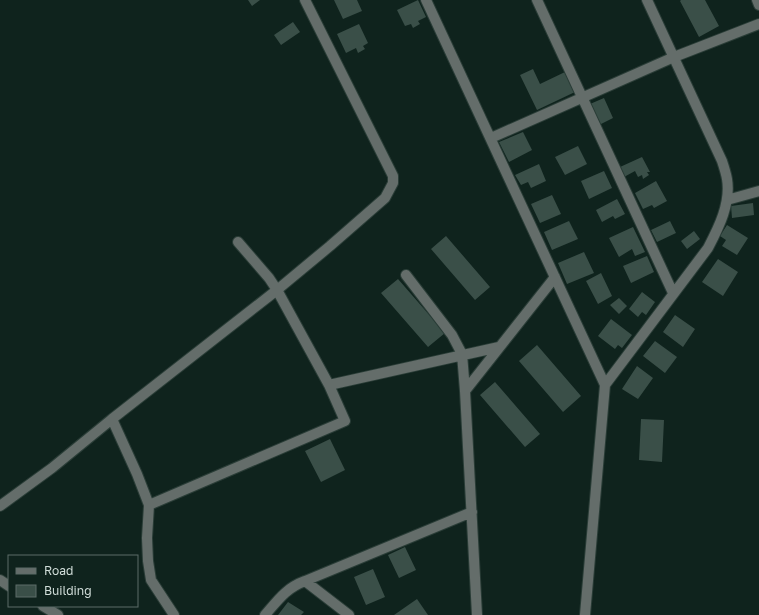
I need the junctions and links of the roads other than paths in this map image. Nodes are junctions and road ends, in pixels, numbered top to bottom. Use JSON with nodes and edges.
{"nodes":[{"id":1,"x":305,"y":0,"type":"edge"},
{"id":2,"x":426,"y":0,"type":"edge"},
{"id":3,"x":537,"y":0,"type":"edge"},
{"id":4,"x":647,"y":0,"type":"edge"},
{"id":5,"x":757,"y":0,"type":"edge"},
{"id":6,"x":759,"y":5,"type":"edge"},
{"id":7,"x":759,"y":24,"type":"edge"},
{"id":8,"x":674,"y":57,"type":"junction"},
{"id":9,"x":583,"y":97,"type":"junction"},
{"id":10,"x":491,"y":138,"type":"junction"},
{"id":11,"x":759,"y":191,"type":"edge"},
{"id":12,"x":727,"y":200,"type":"junction"},
{"id":13,"x":238,"y":242,"type":"dead end"},
{"id":14,"x":406,"y":275,"type":"dead end"},
{"id":15,"x":555,"y":277,"type":"junction"},
{"id":16,"x":277,"y":290,"type":"junction"},
{"id":17,"x":673,"y":293,"type":"junction"},
{"id":18,"x":499,"y":346,"type":"junction"},
{"id":19,"x":462,"y":354,"type":"junction"},
{"id":20,"x":329,"y":385,"type":"junction"},
{"id":21,"x":605,"y":385,"type":"junction"},
{"id":22,"x":465,"y":391,"type":"junction"},
{"id":23,"x":112,"y":419,"type":"junction"},
{"id":24,"x":149,"y":505,"type":"junction"},
{"id":25,"x":0,"y":506,"type":"edge"},
{"id":26,"x":472,"y":512,"type":"junction"},
{"id":27,"x":305,"y":581,"type":"junction"},
{"id":28,"x":45,"y":607,"type":"edge"},
{"id":29,"x":58,"y":615,"type":"edge"},
{"id":30,"x":174,"y":615,"type":"edge"},
{"id":31,"x":265,"y":615,"type":"edge"},
{"id":32,"x":349,"y":615,"type":"edge"},
{"id":33,"x":477,"y":615,"type":"edge"},
{"id":34,"x":585,"y":615,"type":"edge"}],
"edges":[{"from":1,"to":16,"type":"street"},
{"from":2,"to":10,"type":"street"},
{"from":3,"to":9,"type":"street"},
{"from":4,"to":8,"type":"street"},
{"from":5,"to":6,"type":"street"},
{"from":7,"to":8,"type":"street"},
{"from":8,"to":9,"type":"street"},
{"from":8,"to":12,"type":"street"},
{"from":9,"to":10,"type":"street"},
{"from":9,"to":17,"type":"street"},
{"from":10,"to":15,"type":"street"},
{"from":11,"to":12,"type":"street"},
{"from":12,"to":17,"type":"street"},
{"from":13,"to":16,"type":"street"},
{"from":14,"to":19,"type":"street"},
{"from":15,"to":18,"type":"street"},
{"from":15,"to":21,"type":"street"},
{"from":16,"to":20,"type":"street"},
{"from":16,"to":23,"type":"street"},
{"from":17,"to":21,"type":"street"},
{"from":18,"to":19,"type":"street"},
{"from":18,"to":22,"type":"street"},
{"from":19,"to":20,"type":"street"},
{"from":19,"to":22,"type":"street"},
{"from":20,"to":24,"type":"street"},
{"from":21,"to":34,"type":"street"},
{"from":22,"to":26,"type":"street"},
{"from":23,"to":24,"type":"street"},
{"from":23,"to":25,"type":"street"},
{"from":24,"to":30,"type":"street"},
{"from":26,"to":27,"type":"street"},
{"from":26,"to":33,"type":"street"},
{"from":27,"to":31,"type":"street"},
{"from":27,"to":32,"type":"street"},
{"from":28,"to":29,"type":"street"}]}
